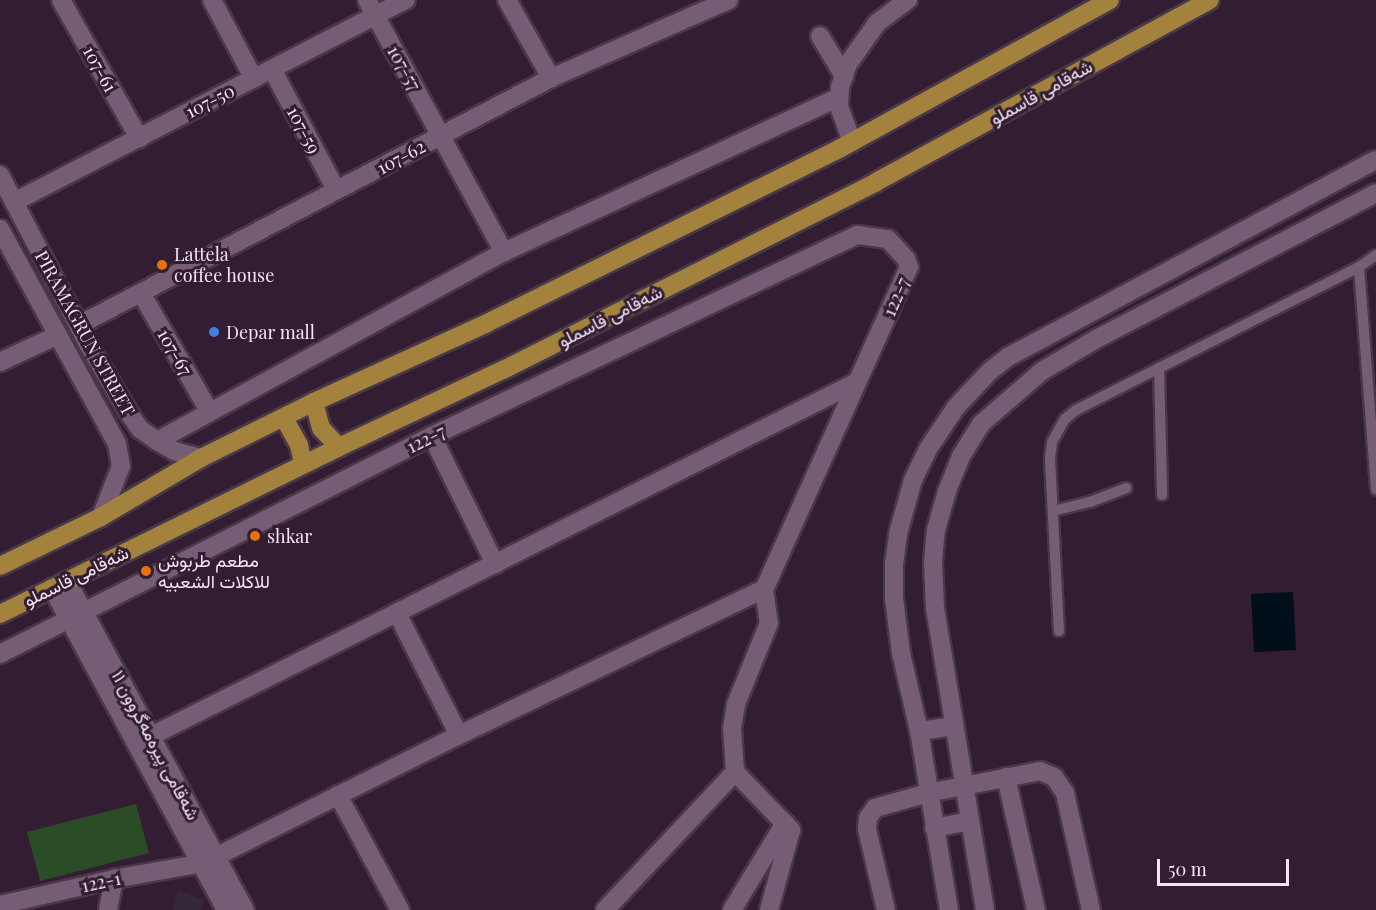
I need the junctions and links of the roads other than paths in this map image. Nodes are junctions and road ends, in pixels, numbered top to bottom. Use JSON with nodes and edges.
{"nodes":[{"id":1,"x":61,"y":0,"type":"edge"},
{"id":2,"x":212,"y":0,"type":"edge"},
{"id":3,"x":406,"y":0,"type":"edge"},
{"id":4,"x":507,"y":0,"type":"edge"},
{"id":5,"x":729,"y":0,"type":"edge"},
{"id":6,"x":908,"y":0,"type":"edge"},
{"id":7,"x":1088,"y":0,"type":"edge"},
{"id":8,"x":1110,"y":0,"type":"edge"},
{"id":9,"x":1210,"y":0,"type":"edge"},
{"id":10,"x":372,"y":8,"type":"edge"},
{"id":11,"x":1070,"y":20,"type":"junction"},
{"id":12,"x":820,"y":36,"type":"dead end"},
{"id":13,"x":272,"y":69,"type":"junction"},
{"id":14,"x":844,"y":76,"type":"junction"},
{"id":15,"x":254,"y":78,"type":"junction"},
{"id":16,"x":551,"y":78,"type":"junction"},
{"id":17,"x":839,"y":97,"type":"junction"},
{"id":18,"x":441,"y":136,"type":"junction"},
{"id":19,"x":139,"y":138,"type":"junction"},
{"id":20,"x":852,"y":142,"type":"junction"},
{"id":21,"x":1376,"y":160,"type":"edge"},
{"id":22,"x":0,"y":175,"type":"edge"},
{"id":23,"x":336,"y":190,"type":"junction"},
{"id":24,"x":1376,"y":194,"type":"edge"},
{"id":25,"x":14,"y":202,"type":"junction"},
{"id":26,"x":0,"y":229,"type":"edge"},
{"id":27,"x":504,"y":252,"type":"junction"},
{"id":28,"x":1376,"y":255,"type":"edge"},
{"id":29,"x":1359,"y":267,"type":"junction"},
{"id":30,"x":1146,"y":282,"type":"junction"},
{"id":31,"x":141,"y":293,"type":"junction"},
{"id":32,"x":1154,"y":310,"type":"junction"},
{"id":33,"x":1089,"y":312,"type":"junction"},
{"id":34,"x":79,"y":325,"type":"junction"},
{"id":35,"x":58,"y":335,"type":"junction"},
{"id":36,"x":1098,"y":338,"type":"junction"},
{"id":37,"x":0,"y":362,"type":"edge"},
{"id":38,"x":1159,"y":368,"type":"junction"},
{"id":39,"x":857,"y":382,"type":"junction"},
{"id":40,"x":314,"y":402,"type":"junction"},
{"id":41,"x":209,"y":411,"type":"junction"},
{"id":42,"x":284,"y":418,"type":"junction"},
{"id":43,"x":432,"y":436,"type":"junction"},
{"id":44,"x":157,"y":441,"type":"junction"},
{"id":45,"x":339,"y":447,"type":"junction"},
{"id":46,"x":201,"y":458,"type":"junction"},
{"id":47,"x":303,"y":464,"type":"junction"},
{"id":48,"x":1126,"y":488,"type":"dead end"},
{"id":49,"x":1376,"y":489,"type":"edge"},
{"id":50,"x":1162,"y":495,"type":"dead end"},
{"id":51,"x":1053,"y":512,"type":"junction"},
{"id":52,"x":101,"y":517,"type":"junction"},
{"id":53,"x":495,"y":564,"type":"junction"},
{"id":54,"x":0,"y":566,"type":"edge"},
{"id":55,"x":60,"y":584,"type":"junction"},
{"id":56,"x":764,"y":589,"type":"junction"},
{"id":57,"x":397,"y":613,"type":"junction"},
{"id":58,"x":0,"y":614,"type":"edge"},
{"id":59,"x":76,"y":614,"type":"junction"},
{"id":60,"x":1059,"y":631,"type":"dead end"},
{"id":61,"x":0,"y":654,"type":"edge"},
{"id":62,"x":952,"y":726,"type":"junction"},
{"id":63,"x":919,"y":731,"type":"junction"},
{"id":64,"x":459,"y":735,"type":"junction"},
{"id":65,"x":152,"y":736,"type":"junction"},
{"id":66,"x":735,"y":772,"type":"junction"},
{"id":67,"x":1006,"y":777,"type":"junction"},
{"id":68,"x":963,"y":786,"type":"junction"},
{"id":69,"x":928,"y":793,"type":"junction"},
{"id":70,"x":338,"y":795,"type":"junction"},
{"id":71,"x":969,"y":821,"type":"junction"},
{"id":72,"x":785,"y":823,"type":"junction"},
{"id":73,"x":934,"y":828,"type":"junction"},
{"id":74,"x":210,"y":860,"type":"junction"},
{"id":75,"x":114,"y":879,"type":"junction"},
{"id":76,"x":5,"y":906,"type":"edge"},
{"id":77,"x":230,"y":907,"type":"edge"},
{"id":78,"x":108,"y":910,"type":"edge"},
{"id":79,"x":400,"y":910,"type":"edge"},
{"id":80,"x":605,"y":910,"type":"edge"},
{"id":81,"x":732,"y":910,"type":"edge"},
{"id":82,"x":769,"y":910,"type":"edge"},
{"id":83,"x":886,"y":910,"type":"edge"},
{"id":84,"x":949,"y":910,"type":"edge"},
{"id":85,"x":985,"y":910,"type":"edge"},
{"id":86,"x":1036,"y":910,"type":"edge"},
{"id":87,"x":1091,"y":910,"type":"edge"}],
"edges":[{"from":1,"to":19,"type":"street","name":"107-61"},
{"from":2,"to":15,"type":"street"},
{"from":3,"to":10,"type":"street","name":"107-50"},
{"from":4,"to":16,"type":"street"},
{"from":5,"to":16,"type":"street","name":"107-62"},
{"from":6,"to":14,"type":"street"},
{"from":7,"to":11,"type":"street"},
{"from":8,"to":11,"type":"main road"},
{"from":9,"to":45,"type":"main road","name":"شەقامی قاسملو"},
{"from":10,"to":13,"type":"street","name":"107-50"},
{"from":10,"to":18,"type":"street","name":"107-57"},
{"from":11,"to":20,"type":"main road"},
{"from":12,"to":14,"type":"street"},
{"from":13,"to":15,"type":"street","name":"107-50"},
{"from":13,"to":23,"type":"street","name":"107-59"},
{"from":14,"to":17,"type":"street"},
{"from":15,"to":19,"type":"street","name":"107-50"},
{"from":16,"to":18,"type":"street","name":"107-62"},
{"from":17,"to":20,"type":"street"},
{"from":17,"to":27,"type":"street"},
{"from":18,"to":23,"type":"street","name":"107-62"},
{"from":18,"to":27,"type":"street","name":"107-57"},
{"from":19,"to":25,"type":"street","name":"107-50"},
{"from":20,"to":40,"type":"main road"},
{"from":21,"to":30,"type":"street"},
{"from":22,"to":25,"type":"street","name":"PIRAMAGRUN STREET"},
{"from":23,"to":31,"type":"street","name":"107-62"},
{"from":24,"to":32,"type":"street"},
{"from":25,"to":34,"type":"street","name":"PIRAMAGRUN STREET"},
{"from":26,"to":35,"type":"street","name":"PIRAMAGRUN STREET"},
{"from":27,"to":41,"type":"street"},
{"from":28,"to":29,"type":"lane"},
{"from":29,"to":38,"type":"lane"},
{"from":29,"to":49,"type":"lane"},
{"from":30,"to":32,"type":"street"},
{"from":30,"to":33,"type":"street"},
{"from":31,"to":34,"type":"street","name":"107-62"},
{"from":31,"to":41,"type":"street","name":"107-67"},
{"from":32,"to":36,"type":"street"},
{"from":33,"to":36,"type":"street"},
{"from":33,"to":63,"type":"street"},
{"from":34,"to":44,"type":"street","name":"PIRAMAGRUN STREET"},
{"from":35,"to":37,"type":"street"},
{"from":35,"to":52,"type":"street","name":"PIRAMAGRUN STREET"},
{"from":36,"to":62,"type":"street"},
{"from":38,"to":50,"type":"lane"},
{"from":38,"to":51,"type":"lane"},
{"from":39,"to":43,"type":"street","name":"122-7"},
{"from":39,"to":53,"type":"street"},
{"from":39,"to":56,"type":"street","name":"122-7"},
{"from":40,"to":42,"type":"main road"},
{"from":40,"to":45,"type":"main road"},
{"from":41,"to":44,"type":"street"},
{"from":42,"to":46,"type":"main road"},
{"from":42,"to":47,"type":"main road"},
{"from":43,"to":53,"type":"street"},
{"from":43,"to":59,"type":"street","name":"122-7"},
{"from":44,"to":46,"type":"street","name":"PIRAMAGRUN STREET"},
{"from":45,"to":47,"type":"main road","name":"شەقامی قاسملو"},
{"from":46,"to":52,"type":"main road"},
{"from":47,"to":55,"type":"main road","name":"شەقامی قاسملو"},
{"from":48,"to":51,"type":"lane"},
{"from":51,"to":60,"type":"lane"},
{"from":52,"to":54,"type":"main road"},
{"from":53,"to":57,"type":"street"},
{"from":55,"to":58,"type":"main road","name":"شەقامی قاسملو"},
{"from":55,"to":59,"type":"street","name":"شەقامی پیرەمەگروون ١١"},
{"from":56,"to":64,"type":"street"},
{"from":56,"to":66,"type":"street"},
{"from":57,"to":64,"type":"street"},
{"from":57,"to":65,"type":"street"},
{"from":59,"to":61,"type":"street","name":"122-7"},
{"from":59,"to":65,"type":"street","name":"شەقامی پیرەمەگروون ١١"},
{"from":59,"to":74,"type":"street","name":"شەقامی پیرەمەگروون ١١"},
{"from":62,"to":63,"type":"street"},
{"from":62,"to":68,"type":"street"},
{"from":63,"to":69,"type":"street"},
{"from":64,"to":70,"type":"street"},
{"from":65,"to":74,"type":"street","name":"شەقامی پیرەمەگروون ١١"},
{"from":66,"to":72,"type":"street"},
{"from":66,"to":80,"type":"street"},
{"from":67,"to":68,"type":"street"},
{"from":67,"to":86,"type":"street"},
{"from":67,"to":87,"type":"street"},
{"from":68,"to":69,"type":"street"},
{"from":68,"to":71,"type":"street"},
{"from":69,"to":73,"type":"street"},
{"from":69,"to":83,"type":"street"},
{"from":70,"to":74,"type":"street"},
{"from":70,"to":79,"type":"street"},
{"from":71,"to":73,"type":"street"},
{"from":71,"to":85,"type":"street"},
{"from":72,"to":81,"type":"street"},
{"from":72,"to":82,"type":"street"},
{"from":73,"to":84,"type":"street"},
{"from":74,"to":75,"type":"street","name":"122-1"},
{"from":74,"to":77,"type":"street","name":"شەقامی پیرەمەگروون ١١"},
{"from":75,"to":76,"type":"street","name":"122-1"},
{"from":75,"to":78,"type":"street"}]}
